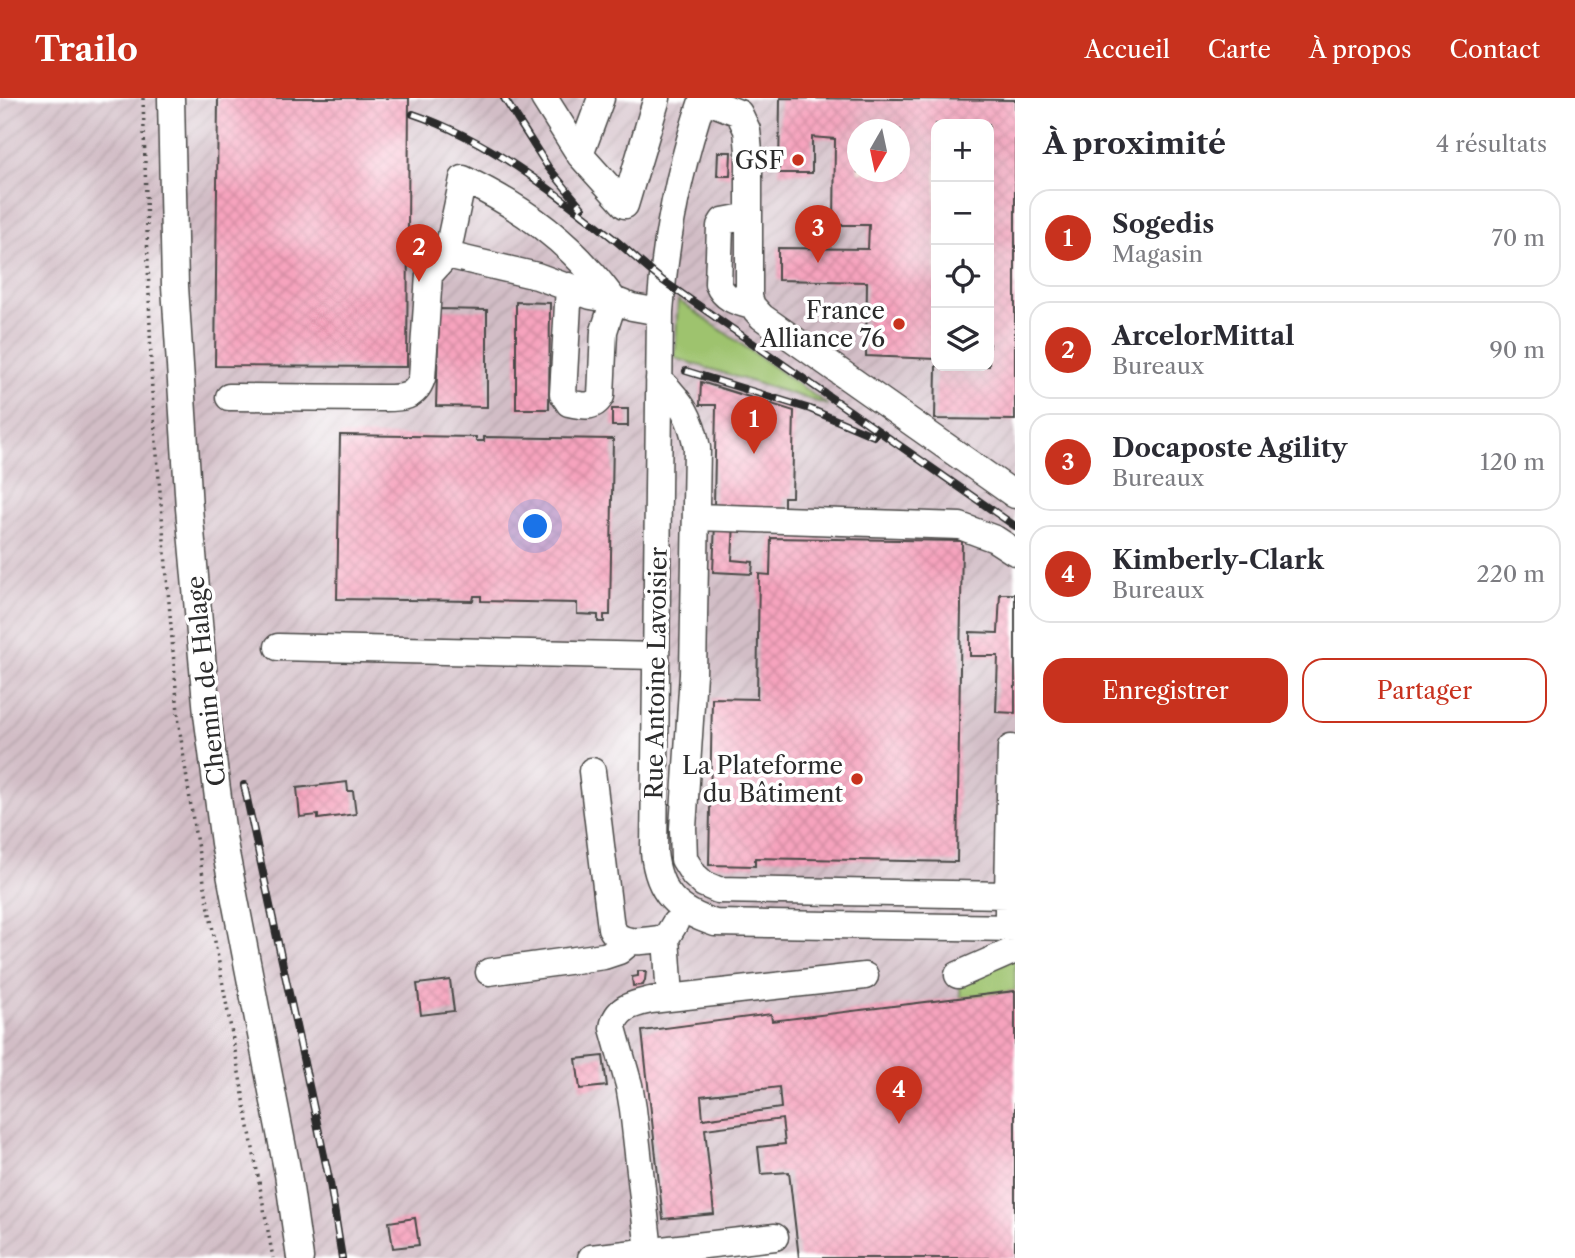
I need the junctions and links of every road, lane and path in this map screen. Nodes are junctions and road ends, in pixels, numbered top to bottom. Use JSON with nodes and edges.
{"nodes":[{"id":1,"x":171,"y":98,"type":"edge"},
{"id":2,"x":601,"y":98,"type":"edge"},
{"id":3,"x":657,"y":98,"type":"edge"},
{"id":4,"x":703,"y":99,"type":"edge"},
{"id":5,"x":548,"y":100,"type":"edge"},
{"id":6,"x":580,"y":155,"type":"junction"},
{"id":7,"x":447,"y":255,"type":"junction"},
{"id":8,"x":569,"y":286,"type":"junction"},
{"id":9,"x":614,"y":300,"type":"junction"},
{"id":10,"x":660,"y":312,"type":"junction"},
{"id":11,"x":659,"y":379,"type":"junction"},
{"id":12,"x":229,"y":397,"type":"dead end"},
{"id":13,"x":1015,"y":495,"type":"edge"},
{"id":14,"x":696,"y":517,"type":"junction"},
{"id":15,"x":1015,"y":552,"type":"edge"},
{"id":16,"x":278,"y":647,"type":"dead end"},
{"id":17,"x":656,"y":656,"type":"junction"},
{"id":18,"x":1011,"y":748,"type":"dead end"},
{"id":19,"x":592,"y":771,"type":"dead end"},
{"id":20,"x":1008,"y":895,"type":"junction"},
{"id":21,"x":683,"y":910,"type":"junction"},
{"id":22,"x":1013,"y":935,"type":"edge"},
{"id":23,"x":666,"y":938,"type":"junction"},
{"id":24,"x":631,"y":942,"type":"junction"},
{"id":25,"x":489,"y":972,"type":"dead end"},
{"id":26,"x":958,"y":975,"type":"dead end"},
{"id":27,"x":865,"y":976,"type":"dead end"},
{"id":28,"x":670,"y":997,"type":"junction"},
{"id":29,"x":775,"y":1237,"type":"dead end"},
{"id":30,"x":649,"y":1251,"type":"junction"},
{"id":31,"x":300,"y":1258,"type":"edge"},
{"id":32,"x":591,"y":1258,"type":"edge"}],
"edges":[{"from":1,"to":31,"type":"street","name":"Chemin de Halage"},
{"from":2,"to":6,"type":"street"},
{"from":3,"to":6,"type":"street"},
{"from":4,"to":10,"type":"street","name":"Rue Antoine Lavoisier"},
{"from":4,"to":13,"type":"street"},
{"from":5,"to":6,"type":"street"},
{"from":7,"to":8,"type":"street"},
{"from":7,"to":9,"type":"street"},
{"from":7,"to":12,"type":"street"},
{"from":8,"to":9,"type":"street"},
{"from":8,"to":9,"type":"street"},
{"from":9,"to":10,"type":"street"},
{"from":10,"to":11,"type":"street","name":"Rue Antoine Lavoisier"},
{"from":11,"to":14,"type":"street"},
{"from":11,"to":17,"type":"street","name":"Rue Antoine Lavoisier"},
{"from":14,"to":15,"type":"street"},
{"from":14,"to":20,"type":"street"},
{"from":16,"to":17,"type":"street"},
{"from":17,"to":21,"type":"street","name":"Rue Antoine Lavoisier"},
{"from":18,"to":20,"type":"street"},
{"from":19,"to":24,"type":"street"},
{"from":20,"to":22,"type":"street"},
{"from":21,"to":22,"type":"street","name":"Rue Antoine Lavoisier"},
{"from":21,"to":23,"type":"street"},
{"from":22,"to":26,"type":"street"},
{"from":23,"to":24,"type":"street"},
{"from":23,"to":28,"type":"street"},
{"from":24,"to":25,"type":"street"},
{"from":27,"to":28,"type":"street"},
{"from":28,"to":30,"type":"street"},
{"from":29,"to":30,"type":"street"},
{"from":30,"to":32,"type":"street"}]}
